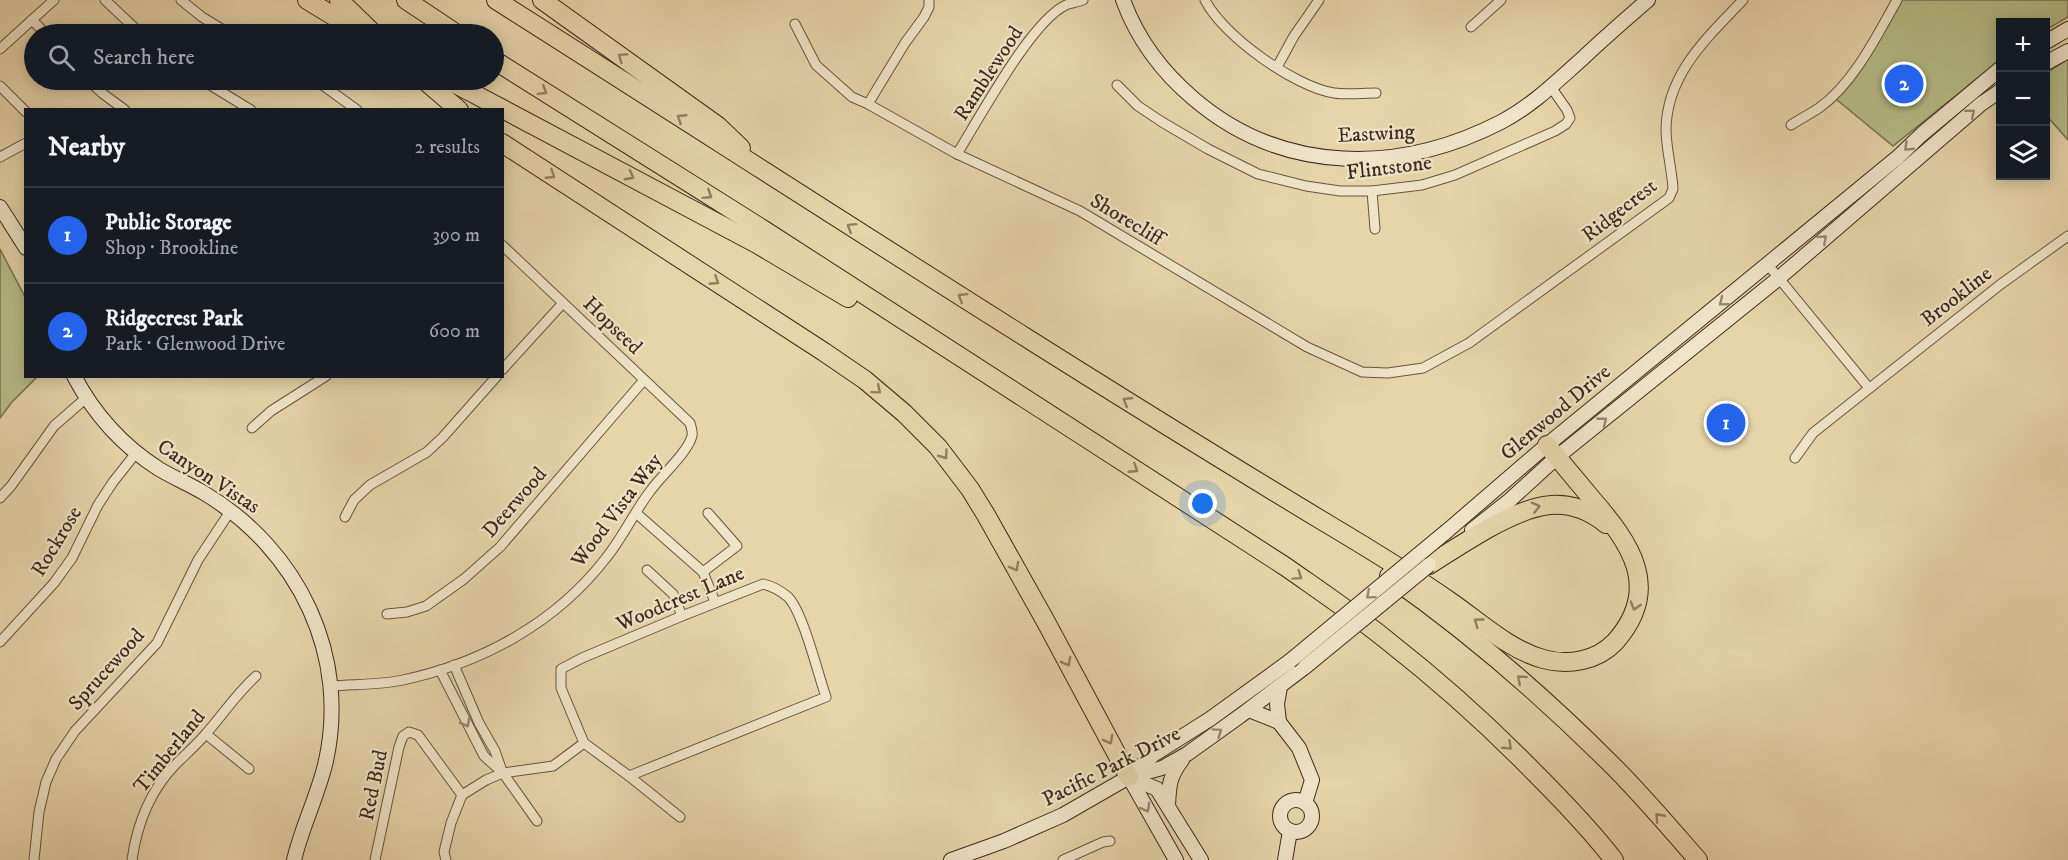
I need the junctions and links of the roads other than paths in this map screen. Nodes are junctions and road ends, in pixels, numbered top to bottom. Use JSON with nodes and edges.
{"nodes":[{"id":1,"x":54,"y":0,"type":"edge"},
{"id":2,"x":105,"y":0,"type":"edge"},
{"id":3,"x":181,"y":0,"type":"edge"},
{"id":4,"x":307,"y":0,"type":"edge"},
{"id":5,"x":339,"y":0,"type":"edge"},
{"id":6,"x":406,"y":0,"type":"edge"},
{"id":7,"x":496,"y":0,"type":"edge"},
{"id":8,"x":542,"y":0,"type":"edge"},
{"id":9,"x":930,"y":0,"type":"edge"},
{"id":10,"x":1083,"y":0,"type":"edge"},
{"id":11,"x":1123,"y":0,"type":"edge"},
{"id":12,"x":1205,"y":0,"type":"edge"},
{"id":13,"x":1319,"y":0,"type":"edge"},
{"id":14,"x":1501,"y":0,"type":"edge"},
{"id":15,"x":1648,"y":0,"type":"edge"},
{"id":16,"x":1743,"y":0,"type":"edge"},
{"id":17,"x":1897,"y":0,"type":"edge"},
{"id":18,"x":1063,"y":3,"type":"edge"},
{"id":19,"x":32,"y":20,"type":"junction"},
{"id":20,"x":28,"y":24,"type":"edge"},
{"id":21,"x":36,"y":24,"type":"edge"},
{"id":22,"x":130,"y":24,"type":"edge"},
{"id":23,"x":214,"y":24,"type":"edge"},
{"id":24,"x":347,"y":24,"type":"edge"},
{"id":25,"x":364,"y":24,"type":"edge"},
{"id":26,"x":442,"y":24,"type":"edge"},
{"id":27,"x":795,"y":24,"type":"dead end"},
{"id":28,"x":24,"y":27,"type":"edge"},
{"id":29,"x":1471,"y":27,"type":"dead end"},
{"id":30,"x":2068,"y":29,"type":"edge"},
{"id":31,"x":2050,"y":40,"type":"edge"},
{"id":32,"x":0,"y":49,"type":"edge"},
{"id":33,"x":2068,"y":51,"type":"edge"},
{"id":34,"x":2050,"y":61,"type":"edge"},
{"id":35,"x":504,"y":66,"type":"edge"},
{"id":36,"x":1277,"y":67,"type":"junction"},
{"id":37,"x":1997,"y":72,"type":"edge"},
{"id":38,"x":1117,"y":85,"type":"dead end"},
{"id":39,"x":0,"y":86,"type":"edge"},
{"id":40,"x":1551,"y":87,"type":"junction"},
{"id":41,"x":99,"y":90,"type":"edge"},
{"id":42,"x":218,"y":90,"type":"edge"},
{"id":43,"x":330,"y":90,"type":"edge"},
{"id":44,"x":435,"y":90,"type":"edge"},
{"id":45,"x":467,"y":90,"type":"edge"},
{"id":46,"x":1376,"y":93,"type":"dead end"},
{"id":47,"x":1996,"y":94,"type":"edge"},
{"id":48,"x":868,"y":104,"type":"junction"},
{"id":49,"x":122,"y":108,"type":"edge"},
{"id":50,"x":248,"y":108,"type":"edge"},
{"id":51,"x":354,"y":108,"type":"edge"},
{"id":52,"x":456,"y":108,"type":"edge"},
{"id":53,"x":501,"y":108,"type":"edge"},
{"id":54,"x":24,"y":110,"type":"edge"},
{"id":55,"x":504,"y":110,"type":"edge"},
{"id":56,"x":1791,"y":125,"type":"dead end"},
{"id":57,"x":24,"y":144,"type":"edge"},
{"id":58,"x":504,"y":144,"type":"edge"},
{"id":59,"x":957,"y":154,"type":"junction"},
{"id":60,"x":0,"y":158,"type":"edge"},
{"id":61,"x":765,"y":173,"type":"junction"},
{"id":62,"x":1372,"y":191,"type":"junction"},
{"id":63,"x":0,"y":207,"type":"edge"},
{"id":64,"x":1375,"y":229,"type":"dead end"},
{"id":65,"x":2068,"y":236,"type":"edge"},
{"id":66,"x":24,"y":245,"type":"edge"},
{"id":67,"x":504,"y":247,"type":"edge"},
{"id":68,"x":1768,"y":265,"type":"junction"},
{"id":69,"x":1779,"y":278,"type":"junction"},
{"id":70,"x":563,"y":303,"type":"junction"},
{"id":71,"x":1468,"y":343,"type":"joint"},
{"id":72,"x":504,"y":368,"type":"edge"},
{"id":73,"x":75,"y":378,"type":"edge"},
{"id":74,"x":323,"y":378,"type":"edge"},
{"id":75,"x":495,"y":378,"type":"edge"},
{"id":76,"x":644,"y":380,"type":"junction"},
{"id":77,"x":1869,"y":388,"type":"junction"},
{"id":78,"x":86,"y":398,"type":"junction"},
{"id":79,"x":252,"y":428,"type":"dead end"},
{"id":80,"x":693,"y":435,"type":"joint"},
{"id":81,"x":1085,"y":437,"type":"junction"},
{"id":82,"x":1552,"y":451,"type":"junction"},
{"id":83,"x":136,"y":453,"type":"junction"},
{"id":84,"x":1212,"y":454,"type":"junction"},
{"id":85,"x":1796,"y":458,"type":"dead end"},
{"id":86,"x":0,"y":498,"type":"edge"},
{"id":87,"x":231,"y":510,"type":"junction"},
{"id":88,"x":636,"y":513,"type":"junction"},
{"id":89,"x":708,"y":513,"type":"dead end"},
{"id":90,"x":345,"y":518,"type":"dead end"},
{"id":91,"x":1463,"y":541,"type":"junction"},
{"id":92,"x":1629,"y":550,"type":"junction"},
{"id":93,"x":1429,"y":565,"type":"joint"},
{"id":94,"x":647,"y":570,"type":"dead end"},
{"id":95,"x":703,"y":572,"type":"junction"},
{"id":96,"x":715,"y":602,"type":"junction"},
{"id":97,"x":387,"y":614,"type":"dead end"},
{"id":98,"x":682,"y":615,"type":"junction"},
{"id":99,"x":0,"y":642,"type":"edge"},
{"id":100,"x":454,"y":666,"type":"junction"},
{"id":101,"x":440,"y":670,"type":"junction"},
{"id":102,"x":256,"y":676,"type":"dead end"},
{"id":103,"x":331,"y":686,"type":"junction"},
{"id":104,"x":1280,"y":687,"type":"junction"},
{"id":105,"x":1249,"y":710,"type":"junction"},
{"id":106,"x":1279,"y":723,"type":"junction"},
{"id":107,"x":206,"y":734,"type":"junction"},
{"id":108,"x":584,"y":742,"type":"junction"},
{"id":109,"x":1187,"y":754,"type":"junction"},
{"id":110,"x":249,"y":769,"type":"dead end"},
{"id":111,"x":502,"y":773,"type":"junction"},
{"id":112,"x":628,"y":776,"type":"junction"},
{"id":113,"x":1129,"y":777,"type":"junction"},
{"id":114,"x":462,"y":795,"type":"junction"},
{"id":115,"x":1301,"y":802,"type":"junction"},
{"id":116,"x":1168,"y":807,"type":"junction"},
{"id":117,"x":680,"y":817,"type":"dead end"},
{"id":118,"x":537,"y":820,"type":"dead end"},
{"id":119,"x":1290,"y":831,"type":"junction"},
{"id":120,"x":1110,"y":841,"type":"dead end"},
{"id":121,"x":34,"y":860,"type":"edge"},
{"id":122,"x":134,"y":860,"type":"edge"},
{"id":123,"x":294,"y":860,"type":"edge"},
{"id":124,"x":375,"y":860,"type":"edge"},
{"id":125,"x":446,"y":860,"type":"edge"},
{"id":126,"x":951,"y":860,"type":"edge"},
{"id":127,"x":1063,"y":860,"type":"edge"},
{"id":128,"x":1176,"y":860,"type":"edge"},
{"id":129,"x":1201,"y":860,"type":"edge"},
{"id":130,"x":1285,"y":860,"type":"edge"},
{"id":131,"x":1614,"y":860,"type":"edge"},
{"id":132,"x":1698,"y":860,"type":"edge"}],
"edges":[{"from":1,"to":19,"type":"street"},
{"from":2,"to":22,"type":"street"},
{"from":3,"to":23,"type":"street"},
{"from":4,"to":24,"type":"highway"},
{"from":5,"to":25,"type":"highway"},
{"from":6,"to":26,"type":"highway"},
{"from":61,"to":7,"type":"highway","one_way":true},
{"from":61,"to":8,"type":"highway","one_way":true},
{"from":9,"to":48,"type":"street"},
{"from":10,"to":18,"type":"street","name":"Ramblewood"},
{"from":11,"to":40,"type":"main road","name":"Eastwing"},
{"from":12,"to":36,"type":"street"},
{"from":13,"to":36,"type":"street"},
{"from":14,"to":29,"type":"street"},
{"from":15,"to":40,"type":"main road","name":"Eastwing"},
{"from":16,"to":71,"type":"street","name":"Ridgecrest"},
{"from":17,"to":56,"type":"street"},
{"from":18,"to":59,"type":"street","name":"Ramblewood"},
{"from":19,"to":20,"type":"street"},
{"from":19,"to":21,"type":"street"},
{"from":27,"to":48,"type":"street","name":"Shorecliff"},
{"from":28,"to":32,"type":"street"},
{"from":30,"to":31,"type":"main road"},
{"from":33,"to":34,"type":"main road"},
{"from":35,"to":81,"type":"highway","one_way":true},
{"from":36,"to":46,"type":"street"},
{"from":37,"to":68,"type":"main road","name":"Glenwood Drive","one_way":true},
{"from":38,"to":62,"type":"street","name":"Flintstone"},
{"from":39,"to":54,"type":"street"},
{"from":40,"to":62,"type":"street","name":"Flintstone"},
{"from":41,"to":49,"type":"street"},
{"from":42,"to":50,"type":"street"},
{"from":43,"to":51,"type":"street"},
{"from":44,"to":52,"type":"highway"},
{"from":45,"to":53,"type":"highway","one_way":true},
{"from":69,"to":47,"type":"main road","name":"Glenwood Drive","one_way":true},
{"from":48,"to":59,"type":"street","name":"Shorecliff"},
{"from":55,"to":81,"type":"highway","one_way":true},
{"from":57,"to":60,"type":"street"},
{"from":58,"to":113,"type":"highway","one_way":true},
{"from":59,"to":71,"type":"street","name":"Shorecliff"},
{"from":84,"to":61,"type":"highway","one_way":true},
{"from":62,"to":64,"type":"street"},
{"from":63,"to":66,"type":"main road"},
{"from":65,"to":77,"type":"street","name":"Brookline"},
{"from":67,"to":70,"type":"street","name":"Hopseed"},
{"from":68,"to":69,"type":"street"},
{"from":68,"to":82,"type":"main road","name":"Glenwood Drive","one_way":true},
{"from":69,"to":77,"type":"street"},
{"from":82,"to":69,"type":"main road","name":"Glenwood Drive","one_way":true},
{"from":70,"to":72,"type":"street"},
{"from":70,"to":76,"type":"street","name":"Hopseed"},
{"from":73,"to":78,"type":"main road","name":"Canyon Vistas"},
{"from":74,"to":79,"type":"street"},
{"from":75,"to":90,"type":"street"},
{"from":76,"to":80,"type":"street","name":"Hopseed"},
{"from":76,"to":97,"type":"street","name":"Deerwood"},
{"from":77,"to":85,"type":"street","name":"Brookline"},
{"from":78,"to":83,"type":"main road","name":"Canyon Vistas"},
{"from":78,"to":86,"type":"street"},
{"from":80,"to":88,"type":"street","name":"Wood Vista Way"},
{"from":81,"to":131,"type":"highway","one_way":true},
{"from":82,"to":91,"type":"main road","name":"Glenwood Drive"},
{"from":82,"to":92,"type":"highway"},
{"from":82,"to":113,"type":"main road","name":"Glenwood Drive","one_way":true,"bridge":true},
{"from":83,"to":87,"type":"main road","name":"Canyon Vistas"},
{"from":83,"to":99,"type":"street","name":"Rockrose"},
{"from":92,"to":84,"type":"highway","one_way":true},
{"from":132,"to":84,"type":"highway","one_way":true},
{"from":87,"to":103,"type":"main road","name":"Canyon Vistas"},
{"from":87,"to":121,"type":"street","name":"Sprucewood"},
{"from":88,"to":95,"type":"street"},
{"from":88,"to":100,"type":"street","name":"Wood Vista Way"},
{"from":89,"to":95,"type":"street"},
{"from":91,"to":92,"type":"highway","one_way":true},
{"from":91,"to":93,"type":"highway"},
{"from":93,"to":104,"type":"main road","name":"Pacific Park Drive","bridge":true},
{"from":94,"to":98,"type":"street"},
{"from":95,"to":96,"type":"street"},
{"from":96,"to":98,"type":"street","name":"Woodcrest Lane"},
{"from":96,"to":112,"type":"street","name":"Woodcrest Lane"},
{"from":98,"to":108,"type":"street","name":"Woodcrest Lane"},
{"from":100,"to":101,"type":"street","name":"Wood Vista Way"},
{"from":100,"to":111,"type":"street"},
{"from":101,"to":103,"type":"street","name":"Wood Vista Way"},
{"from":101,"to":111,"type":"street","one_way":true},
{"from":102,"to":107,"type":"street","name":"Timberland"},
{"from":103,"to":123,"type":"main road","name":"Canyon Vistas"},
{"from":104,"to":105,"type":"main road","name":"Pacific Park Drive"},
{"from":104,"to":106,"type":"main road"},
{"from":105,"to":106,"type":"main road"},
{"from":109,"to":105,"type":"main road","name":"Pacific Park Drive","one_way":true},
{"from":106,"to":115,"type":"main road"},
{"from":107,"to":110,"type":"street"},
{"from":107,"to":122,"type":"street","name":"Timberland"},
{"from":108,"to":111,"type":"street"},
{"from":108,"to":112,"type":"street","name":"Woodcrest Lane"},
{"from":109,"to":113,"type":"main road","name":"Pacific Park Drive"},
{"from":109,"to":116,"type":"main road"},
{"from":111,"to":114,"type":"street"},
{"from":111,"to":118,"type":"street"},
{"from":112,"to":117,"type":"street","name":"Woodcrest Lane"},
{"from":113,"to":116,"type":"main road"},
{"from":113,"to":126,"type":"main road","name":"Pacific Park Drive"},
{"from":113,"to":128,"type":"main road","one_way":true},
{"from":114,"to":124,"type":"street","name":"Red Bud"},
{"from":114,"to":125,"type":"street"},
{"from":115,"to":119,"type":"main road"},
{"from":115,"to":119,"type":"main road"},
{"from":116,"to":129,"type":"main road"},
{"from":119,"to":130,"type":"main road"},
{"from":120,"to":127,"type":"street"}]}
